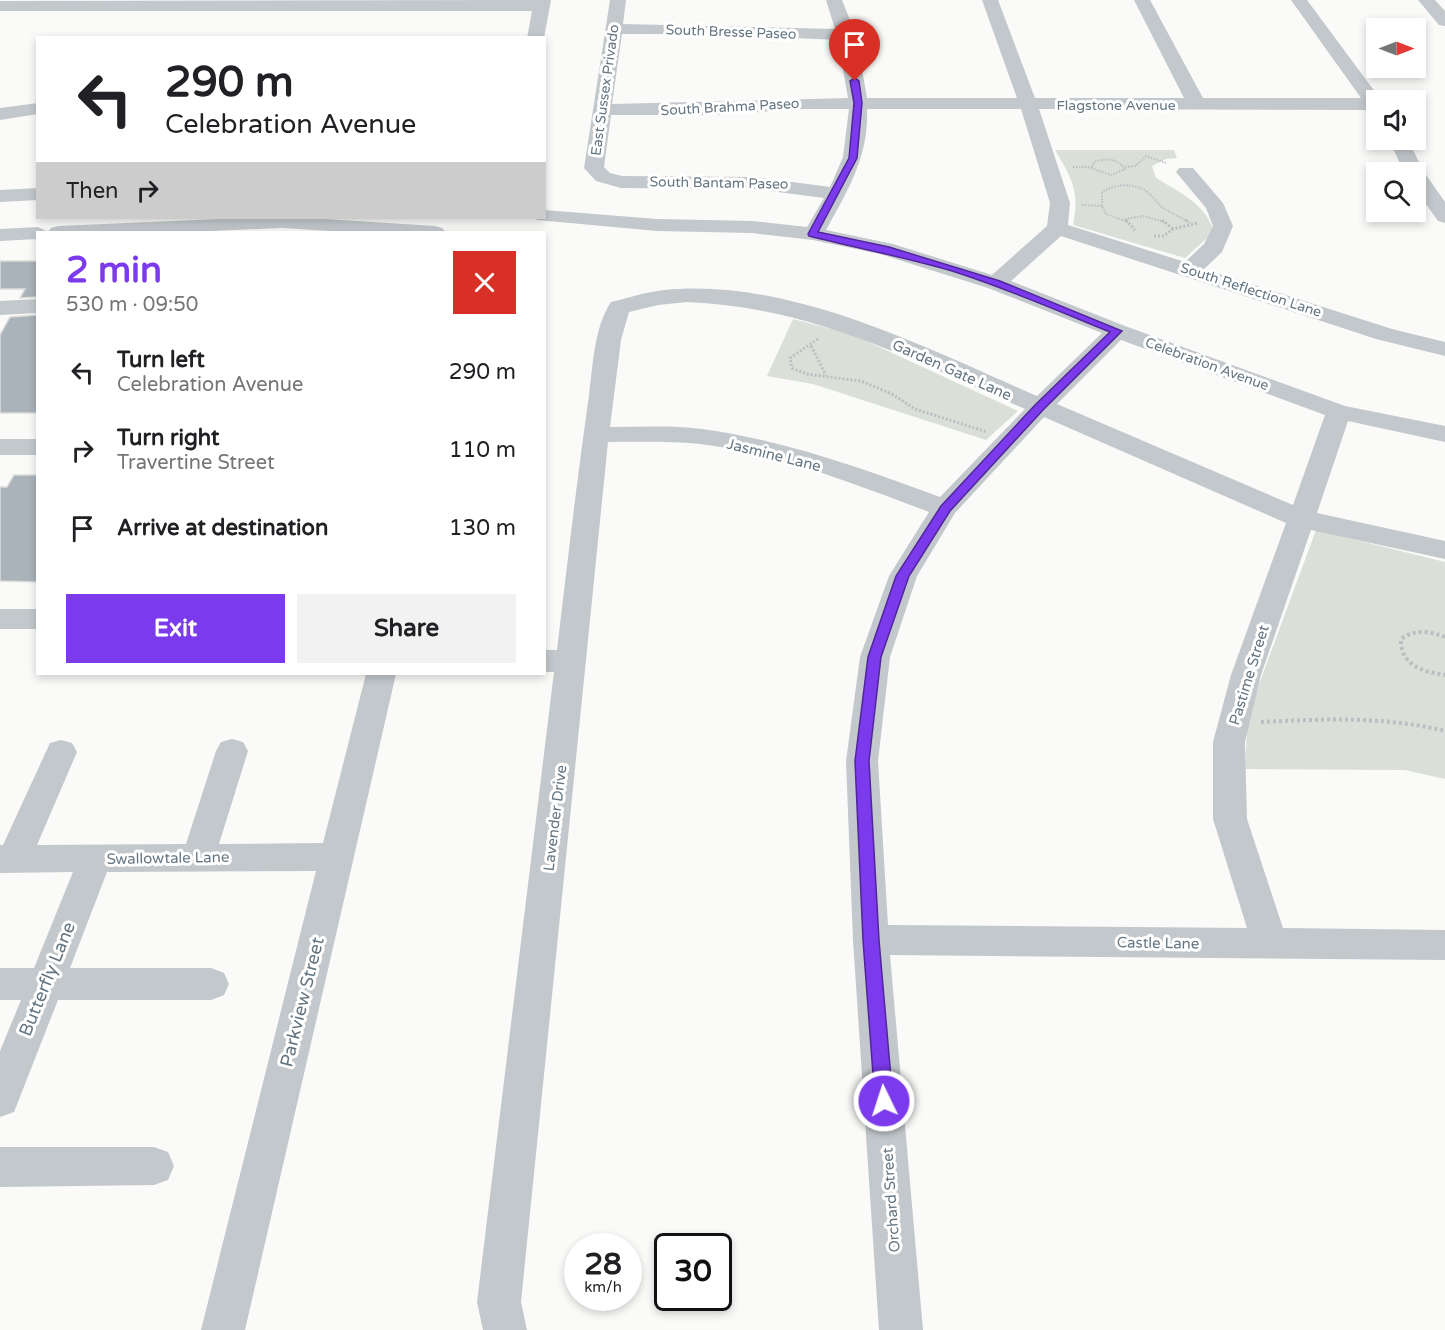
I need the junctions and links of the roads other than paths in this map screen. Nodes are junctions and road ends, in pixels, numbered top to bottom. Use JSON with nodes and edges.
{"nodes":[{"id":1,"x":618,"y":0,"type":"edge"},
{"id":2,"x":834,"y":0,"type":"edge"},
{"id":3,"x":990,"y":0,"type":"edge"},
{"id":4,"x":1142,"y":0,"type":"edge"},
{"id":5,"x":1299,"y":0,"type":"edge"},
{"id":6,"x":1426,"y":0,"type":"edge"},
{"id":7,"x":465,"y":3,"type":"edge"},
{"id":8,"x":543,"y":3,"type":"edge"},
{"id":9,"x":0,"y":6,"type":"edge"},
{"id":10,"x":1445,"y":21,"type":"edge"},
{"id":11,"x":614,"y":29,"type":"junction"},
{"id":12,"x":847,"y":35,"type":"junction"},
{"id":13,"x":535,"y":36,"type":"edge"},
{"id":14,"x":1366,"y":92,"type":"edge"},
{"id":15,"x":858,"y":103,"type":"junction"},
{"id":16,"x":1196,"y":103,"type":"junction"},
{"id":17,"x":1027,"y":105,"type":"junction"},
{"id":18,"x":1366,"y":106,"type":"edge"},
{"id":19,"x":36,"y":108,"type":"edge"},
{"id":20,"x":603,"y":110,"type":"junction"},
{"id":21,"x":0,"y":114,"type":"edge"},
{"id":22,"x":1186,"y":172,"type":"road end"},
{"id":23,"x":603,"y":177,"type":"joint"},
{"id":24,"x":1426,"y":190,"type":"edge"},
{"id":25,"x":36,"y":194,"type":"edge"},
{"id":26,"x":834,"y":194,"type":"junction"},
{"id":27,"x":0,"y":196,"type":"edge"},
{"id":28,"x":546,"y":216,"type":"edge"},
{"id":29,"x":1445,"y":217,"type":"edge"},
{"id":30,"x":411,"y":219,"type":"edge"},
{"id":31,"x":316,"y":224,"type":"junction"},
{"id":32,"x":657,"y":225,"type":"junction"},
{"id":33,"x":1058,"y":228,"type":"junction"},
{"id":34,"x":77,"y":231,"type":"edge"},
{"id":35,"x":420,"y":231,"type":"edge"},
{"id":36,"x":546,"y":232,"type":"edge"},
{"id":37,"x":36,"y":234,"type":"edge"},
{"id":38,"x":813,"y":234,"type":"junction"},
{"id":39,"x":0,"y":235,"type":"edge"},
{"id":40,"x":1190,"y":270,"type":"junction"},
{"id":41,"x":996,"y":283,"type":"junction"},
{"id":42,"x":36,"y":306,"type":"edge"},
{"id":43,"x":619,"y":307,"type":"joint"},
{"id":44,"x":0,"y":308,"type":"edge"},
{"id":45,"x":1117,"y":331,"type":"junction"},
{"id":46,"x":1445,"y":349,"type":"edge"},
{"id":47,"x":1039,"y":408,"type":"junction"},
{"id":48,"x":1339,"y":412,"type":"junction"},
{"id":49,"x":596,"y":434,"type":"junction"},
{"id":50,"x":1445,"y":434,"type":"edge"},
{"id":51,"x":0,"y":447,"type":"edge"},
{"id":52,"x":36,"y":447,"type":"edge"},
{"id":53,"x":945,"y":508,"type":"junction"},
{"id":54,"x":1302,"y":519,"type":"junction"},
{"id":55,"x":1445,"y":550,"type":"edge"},
{"id":56,"x":0,"y":619,"type":"edge"},
{"id":57,"x":36,"y":619,"type":"edge"},
{"id":58,"x":558,"y":661,"type":"edge"},
{"id":59,"x":381,"y":675,"type":"edge"},
{"id":60,"x":61,"y":752,"type":"dead end"},
{"id":61,"x":232,"y":752,"type":"dead end"},
{"id":62,"x":337,"y":857,"type":"junction"},
{"id":63,"x":198,"y":858,"type":"junction"},
{"id":64,"x":7,"y":859,"type":"edge"},
{"id":65,"x":95,"y":859,"type":"junction"},
{"id":66,"x":871,"y":940,"type":"junction"},
{"id":67,"x":1270,"y":944,"type":"junction"},
{"id":68,"x":1445,"y":945,"type":"edge"},
{"id":69,"x":0,"y":984,"type":"edge"},
{"id":70,"x":45,"y":984,"type":"junction"},
{"id":71,"x":211,"y":984,"type":"dead end"},
{"id":72,"x":0,"y":1099,"type":"edge"},
{"id":73,"x":154,"y":1166,"type":"dead end"},
{"id":74,"x":0,"y":1167,"type":"edge"},
{"id":75,"x":223,"y":1330,"type":"edge"},
{"id":76,"x":505,"y":1330,"type":"edge"},
{"id":77,"x":901,"y":1330,"type":"edge"}],
"edges":[{"from":1,"to":11,"type":"street","name":"East Sussex Privado"},
{"from":2,"to":12,"type":"street"},
{"from":3,"to":17,"type":"street"},
{"from":4,"to":16,"type":"street"},
{"from":5,"to":14,"type":"street"},
{"from":6,"to":10,"type":"street"},
{"from":7,"to":8,"type":"street"},
{"from":7,"to":9,"type":"street"},
{"from":8,"to":13,"type":"street"},
{"from":11,"to":12,"type":"street","name":"South Bresse Paseo"},
{"from":11,"to":20,"type":"street","name":"East Sussex Privado"},
{"from":12,"to":15,"type":"street"},
{"from":15,"to":17,"type":"street","name":"Flagstone Avenue"},
{"from":15,"to":20,"type":"street","name":"South Brahma Paseo"},
{"from":15,"to":26,"type":"street"},
{"from":16,"to":17,"type":"street","name":"Flagstone Avenue"},
{"from":16,"to":18,"type":"street","name":"Flagstone Avenue"},
{"from":17,"to":33,"type":"street"},
{"from":19,"to":21,"type":"street"},
{"from":20,"to":23,"type":"street","name":"East Sussex Privado"},
{"from":22,"to":40,"type":"street"},
{"from":23,"to":26,"type":"street","name":"South Bantam Paseo"},
{"from":24,"to":29,"type":"street"},
{"from":25,"to":27,"type":"street"},
{"from":26,"to":38,"type":"street"},
{"from":28,"to":32,"type":"street","name":"Celebration Avenue"},
{"from":30,"to":31,"type":"street"},
{"from":31,"to":34,"type":"street"},
{"from":31,"to":35,"type":"street"},
{"from":32,"to":36,"type":"street","name":"Celebration Avenue"},
{"from":32,"to":38,"type":"street","name":"Celebration Avenue"},
{"from":33,"to":40,"type":"street","name":"South Reflection Lane"},
{"from":33,"to":41,"type":"street"},
{"from":37,"to":39,"type":"street"},
{"from":38,"to":41,"type":"street","name":"Celebration Avenue"},
{"from":40,"to":46,"type":"street","name":"South Reflection Lane"},
{"from":41,"to":45,"type":"street","name":"Celebration Avenue"},
{"from":42,"to":44,"type":"street"},
{"from":43,"to":47,"type":"street","name":"Garden Gate Lane"},
{"from":43,"to":49,"type":"street","name":"Lavender Drive"},
{"from":45,"to":47,"type":"street","name":"Orchard Street"},
{"from":45,"to":48,"type":"street","name":"Celebration Avenue"},
{"from":47,"to":53,"type":"street","name":"Orchard Street"},
{"from":47,"to":54,"type":"street","name":"Garden Gate Lane"},
{"from":48,"to":50,"type":"street","name":"Celebration Avenue"},
{"from":48,"to":54,"type":"street","name":"Pastime Street"},
{"from":49,"to":53,"type":"street","name":"Jasmine Lane"},
{"from":49,"to":58,"type":"street","name":"Lavender Drive"},
{"from":51,"to":52,"type":"street"},
{"from":53,"to":66,"type":"street","name":"Orchard Street"},
{"from":54,"to":55,"type":"street","name":"Garden Gate Lane"},
{"from":54,"to":67,"type":"street","name":"Pastime Street"},
{"from":56,"to":57,"type":"street"},
{"from":58,"to":76,"type":"street","name":"Lavender Drive"},
{"from":59,"to":62,"type":"street","name":"Parkview Street"},
{"from":60,"to":64,"type":"street"},
{"from":61,"to":63,"type":"street"},
{"from":62,"to":63,"type":"street","name":"Swallowtale Lane"},
{"from":62,"to":75,"type":"street","name":"Parkview Street"},
{"from":63,"to":65,"type":"street","name":"Swallowtale Lane"},
{"from":64,"to":65,"type":"street","name":"Swallowtale Lane"},
{"from":65,"to":70,"type":"street","name":"Butterfly Lane"},
{"from":66,"to":67,"type":"street","name":"Castle Lane"},
{"from":66,"to":77,"type":"street","name":"Orchard Street"},
{"from":67,"to":68,"type":"street","name":"Castle Lane"},
{"from":69,"to":70,"type":"street"},
{"from":70,"to":71,"type":"street"},
{"from":70,"to":72,"type":"street","name":"Butterfly Lane"},
{"from":73,"to":74,"type":"street"}]}
